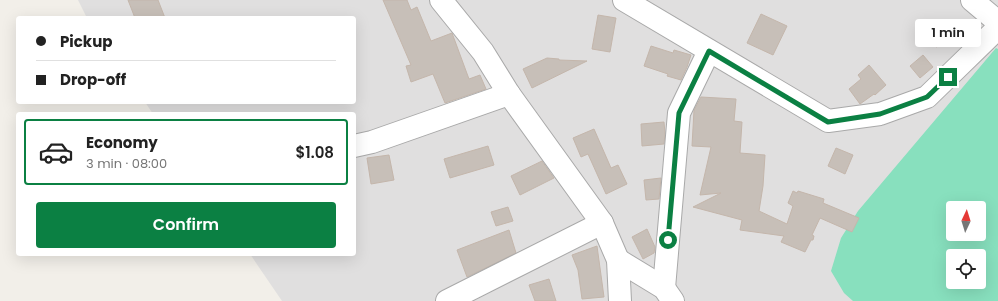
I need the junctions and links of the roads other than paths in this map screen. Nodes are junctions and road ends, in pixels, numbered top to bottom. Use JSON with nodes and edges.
{"nodes":[{"id":1,"x":442,"y":0,"type":"edge"},
{"id":2,"x":624,"y":0,"type":"edge"},
{"id":3,"x":972,"y":0,"type":"edge"},
{"id":4,"x":998,"y":22,"type":"edge"},
{"id":5,"x":998,"y":28,"type":"edge"},
{"id":6,"x":709,"y":51,"type":"junction"},
{"id":7,"x":509,"y":94,"type":"junction"},
{"id":8,"x":356,"y":146,"type":"edge"},
{"id":9,"x":602,"y":223,"type":"junction"},
{"id":10,"x":618,"y":260,"type":"junction"},
{"id":11,"x":668,"y":294,"type":"edge"},
{"id":12,"x":447,"y":301,"type":"edge"},
{"id":13,"x":620,"y":301,"type":"edge"}],
"edges":[{"from":1,"to":7,"type":"street"},
{"from":2,"to":6,"type":"street"},
{"from":3,"to":4,"type":"street"},
{"from":5,"to":6,"type":"street"},
{"from":6,"to":11,"type":"street"},
{"from":7,"to":8,"type":"street"},
{"from":7,"to":9,"type":"street"},
{"from":9,"to":10,"type":"street"},
{"from":9,"to":12,"type":"street"},
{"from":10,"to":11,"type":"street"},
{"from":10,"to":13,"type":"street"}]}
